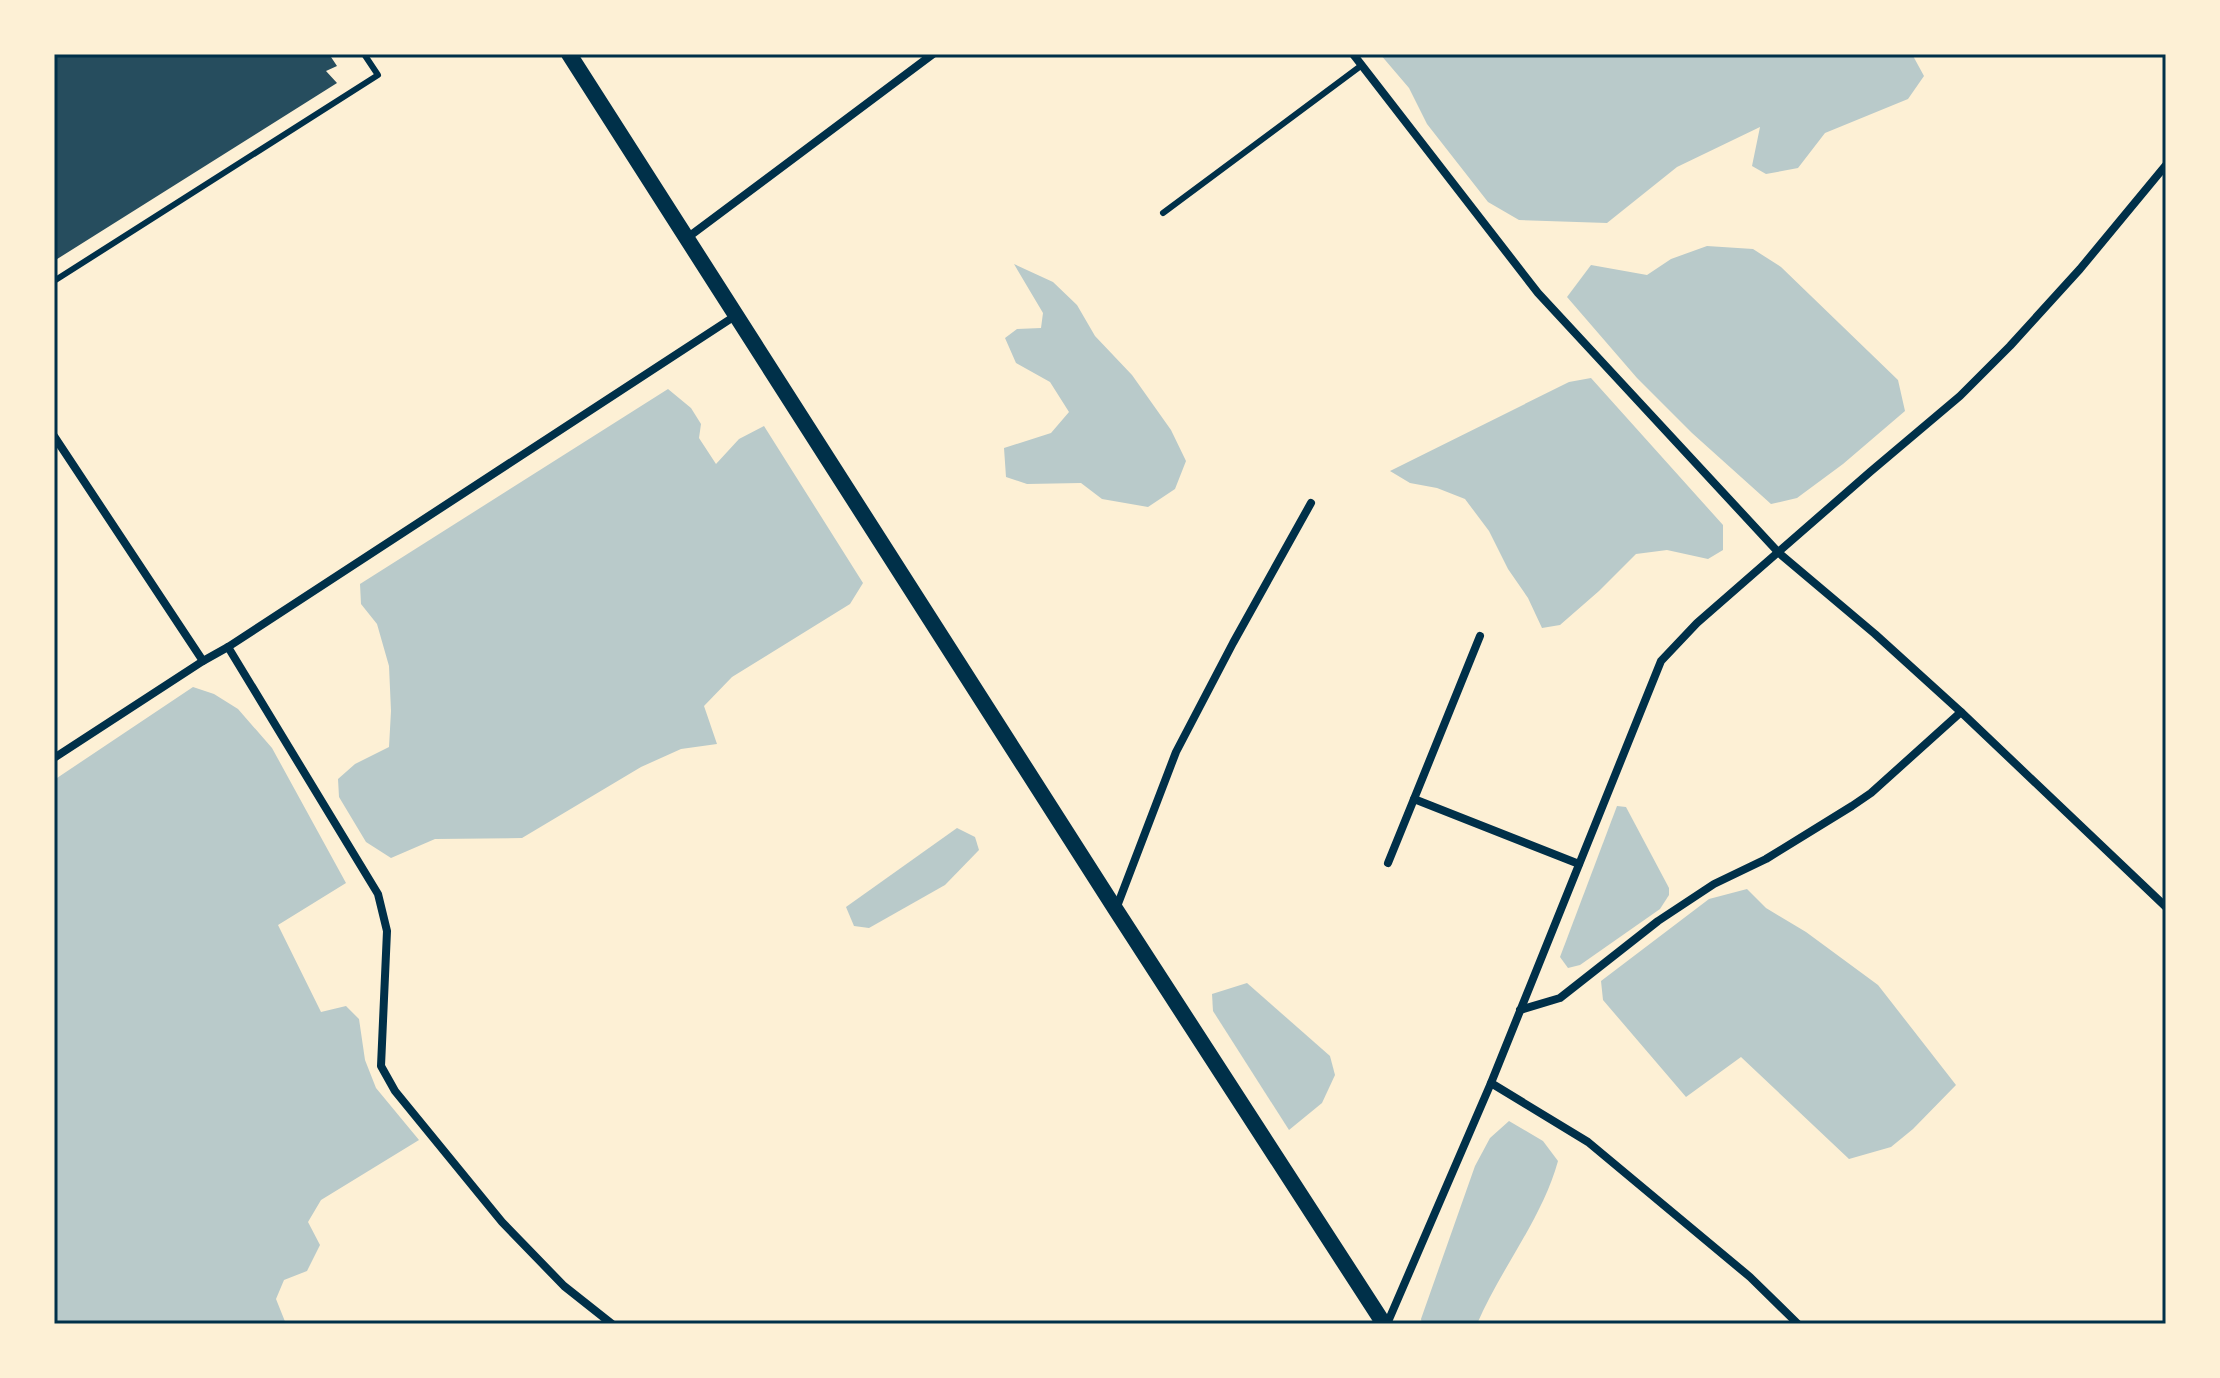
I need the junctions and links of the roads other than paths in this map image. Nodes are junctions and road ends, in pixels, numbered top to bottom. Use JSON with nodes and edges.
{"nodes":[{"id":1,"x":364,"y":54,"type":"edge"},
{"id":2,"x":569,"y":54,"type":"edge"},
{"id":3,"x":933,"y":54,"type":"edge"},
{"id":4,"x":1353,"y":54,"type":"edge"},
{"id":5,"x":1362,"y":65,"type":"junction"},
{"id":6,"x":2166,"y":165,"type":"edge"},
{"id":7,"x":1163,"y":213,"type":"dead end"},
{"id":8,"x":687,"y":238,"type":"junction"},
{"id":9,"x":54,"y":281,"type":"edge"},
{"id":10,"x":736,"y":315,"type":"junction"},
{"id":11,"x":54,"y":436,"type":"edge"},
{"id":12,"x":1311,"y":503,"type":"dead end"},
{"id":13,"x":1779,"y":553,"type":"junction"},
{"id":14,"x":1480,"y":636,"type":"dead end"},
{"id":15,"x":228,"y":647,"type":"junction"},
{"id":16,"x":203,"y":661,"type":"junction"},
{"id":17,"x":1961,"y":712,"type":"junction"},
{"id":18,"x":54,"y":758,"type":"edge"},
{"id":19,"x":1414,"y":799,"type":"junction"},
{"id":20,"x":1388,"y":863,"type":"dead end"},
{"id":21,"x":1579,"y":864,"type":"junction"},
{"id":22,"x":2166,"y":907,"type":"edge"},
{"id":23,"x":1116,"y":910,"type":"junction"},
{"id":24,"x":1520,"y":1010,"type":"junction"},
{"id":25,"x":1491,"y":1083,"type":"junction"},
{"id":26,"x":612,"y":1324,"type":"edge"},
{"id":27,"x":1385,"y":1324,"type":"edge"},
{"id":28,"x":1798,"y":1324,"type":"edge"}],
"edges":[{"from":1,"to":9,"type":"lane"},
{"from":2,"to":8,"type":"main road"},
{"from":3,"to":8,"type":"street"},
{"from":4,"to":5,"type":"street"},
{"from":5,"to":7,"type":"lane"},
{"from":5,"to":13,"type":"street"},
{"from":6,"to":13,"type":"street"},
{"from":8,"to":10,"type":"main road"},
{"from":10,"to":15,"type":"street"},
{"from":10,"to":23,"type":"main road"},
{"from":11,"to":16,"type":"street"},
{"from":12,"to":23,"type":"street"},
{"from":13,"to":17,"type":"street"},
{"from":13,"to":21,"type":"street"},
{"from":14,"to":19,"type":"street"},
{"from":15,"to":16,"type":"street"},
{"from":15,"to":26,"type":"street"},
{"from":16,"to":18,"type":"street"},
{"from":17,"to":22,"type":"street"},
{"from":17,"to":24,"type":"street"},
{"from":19,"to":20,"type":"street"},
{"from":19,"to":21,"type":"street"},
{"from":21,"to":24,"type":"street"},
{"from":23,"to":27,"type":"main road"},
{"from":24,"to":25,"type":"street"},
{"from":25,"to":27,"type":"street"},
{"from":25,"to":28,"type":"street"}]}
